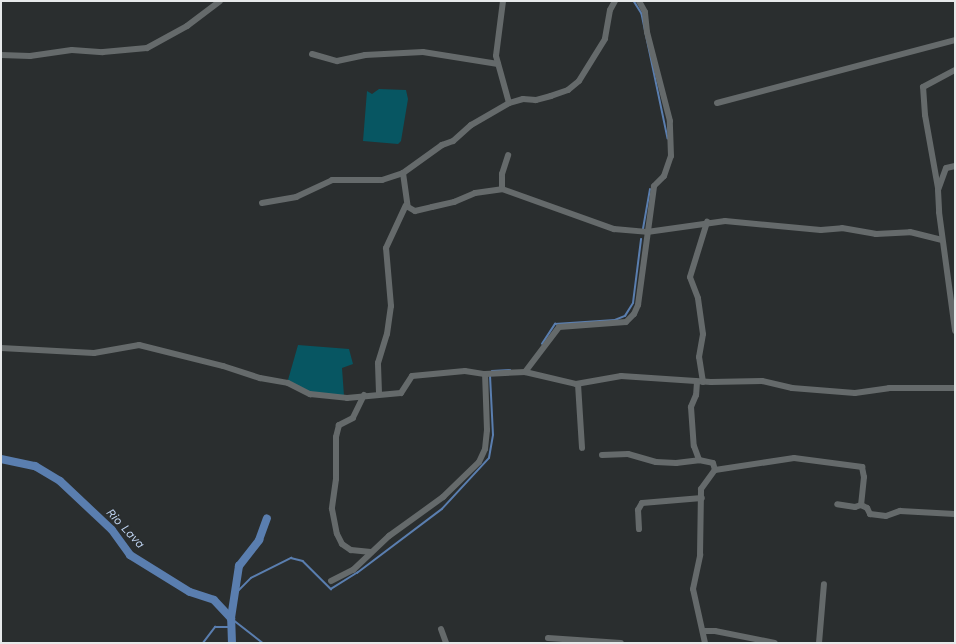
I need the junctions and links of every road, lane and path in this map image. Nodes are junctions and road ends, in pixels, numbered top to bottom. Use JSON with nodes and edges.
{"nodes":[{"id":1,"x":220,"y":1,"type":"edge"},
{"id":2,"x":503,"y":1,"type":"edge"},
{"id":3,"x":615,"y":1,"type":"edge"},
{"id":4,"x":639,"y":1,"type":"edge"},
{"id":5,"x":955,"y":40,"type":"edge"},
{"id":6,"x":312,"y":54,"type":"dead end"},
{"id":7,"x":1,"y":55,"type":"edge"},
{"id":8,"x":498,"y":64,"type":"junction"},
{"id":9,"x":955,"y":70,"type":"edge"},
{"id":10,"x":509,"y":103,"type":"junction"},
{"id":11,"x":717,"y":103,"type":"dead end"},
{"id":12,"x":508,"y":155,"type":"dead end"},
{"id":13,"x":955,"y":166,"type":"edge"},
{"id":14,"x":934,"y":167,"type":"junction"},
{"id":15,"x":946,"y":168,"type":"junction"},
{"id":16,"x":403,"y":173,"type":"junction"},
{"id":17,"x":502,"y":189,"type":"junction"},
{"id":18,"x":938,"y":190,"type":"junction"},
{"id":19,"x":262,"y":203,"type":"dead end"},
{"id":20,"x":406,"y":205,"type":"junction"},
{"id":21,"x":707,"y":222,"type":"junction"},
{"id":22,"x":647,"y":232,"type":"junction"},
{"id":23,"x":942,"y":240,"type":"junction"},
{"id":24,"x":955,"y":331,"type":"edge"},
{"id":25,"x":1,"y":348,"type":"edge"},
{"id":26,"x":525,"y":372,"type":"junction"},
{"id":27,"x":485,"y":374,"type":"junction"},
{"id":28,"x":700,"y":382,"type":"junction"},
{"id":29,"x":578,"y":384,"type":"junction"},
{"id":30,"x":955,"y":388,"type":"edge"},
{"id":31,"x":378,"y":393,"type":"junction"},
{"id":32,"x":364,"y":395,"type":"junction"},
{"id":33,"x":582,"y":448,"type":"dead end"},
{"id":34,"x":602,"y":455,"type":"dead end"},
{"id":35,"x":699,"y":460,"type":"junction"},
{"id":36,"x":715,"y":470,"type":"junction"},
{"id":37,"x":702,"y":498,"type":"junction"},
{"id":38,"x":836,"y":504,"type":"dead end"},
{"id":39,"x":861,"y":505,"type":"junction"},
{"id":40,"x":955,"y":514,"type":"edge"},
{"id":41,"x":639,"y":529,"type":"dead end"},
{"id":42,"x":371,"y":552,"type":"junction"},
{"id":43,"x":331,"y":581,"type":"dead end"},
{"id":44,"x":824,"y":584,"type":"dead end"},
{"id":45,"x":441,"y":629,"type":"dead end"},
{"id":46,"x":703,"y":631,"type":"junction"},
{"id":47,"x":548,"y":638,"type":"dead end"},
{"id":48,"x":756,"y":642,"type":"edge"},
{"id":49,"x":446,"y":643,"type":"edge"},
{"id":50,"x":621,"y":643,"type":"edge"},
{"id":51,"x":705,"y":643,"type":"edge"},
{"id":52,"x":775,"y":643,"type":"edge"},
{"id":53,"x":818,"y":643,"type":"edge"}],
"edges":[{"from":1,"to":7,"type":"street"},
{"from":2,"to":8,"type":"street"},
{"from":3,"to":10,"type":"street"},
{"from":4,"to":22,"type":"street"},
{"from":5,"to":11,"type":"street"},
{"from":6,"to":8,"type":"street"},
{"from":8,"to":10,"type":"street"},
{"from":9,"to":14,"type":"street"},
{"from":10,"to":16,"type":"street"},
{"from":12,"to":17,"type":"street"},
{"from":13,"to":15,"type":"street"},
{"from":14,"to":15,"type":"street"},
{"from":14,"to":18,"type":"street"},
{"from":15,"to":18,"type":"street"},
{"from":16,"to":19,"type":"street"},
{"from":16,"to":20,"type":"street"},
{"from":17,"to":20,"type":"street"},
{"from":17,"to":22,"type":"street"},
{"from":18,"to":23,"type":"street"},
{"from":20,"to":31,"type":"street"},
{"from":21,"to":22,"type":"street"},
{"from":21,"to":23,"type":"street"},
{"from":21,"to":28,"type":"street"},
{"from":22,"to":26,"type":"street"},
{"from":23,"to":24,"type":"street"},
{"from":25,"to":32,"type":"street"},
{"from":26,"to":27,"type":"street"},
{"from":26,"to":29,"type":"street"},
{"from":27,"to":31,"type":"street"},
{"from":27,"to":42,"type":"street"},
{"from":28,"to":29,"type":"street"},
{"from":28,"to":30,"type":"street"},
{"from":28,"to":35,"type":"street"},
{"from":29,"to":33,"type":"street"},
{"from":31,"to":32,"type":"street"},
{"from":32,"to":42,"type":"street"},
{"from":34,"to":35,"type":"street"},
{"from":35,"to":36,"type":"street"},
{"from":36,"to":37,"type":"street"},
{"from":36,"to":39,"type":"street"},
{"from":37,"to":41,"type":"street"},
{"from":37,"to":46,"type":"street"},
{"from":38,"to":39,"type":"street"},
{"from":39,"to":40,"type":"street"},
{"from":42,"to":43,"type":"street"},
{"from":44,"to":53,"type":"street"},
{"from":45,"to":49,"type":"street"},
{"from":46,"to":48,"type":"street"},
{"from":46,"to":51,"type":"street"},
{"from":47,"to":50,"type":"street"},
{"from":48,"to":52,"type":"street"}]}
